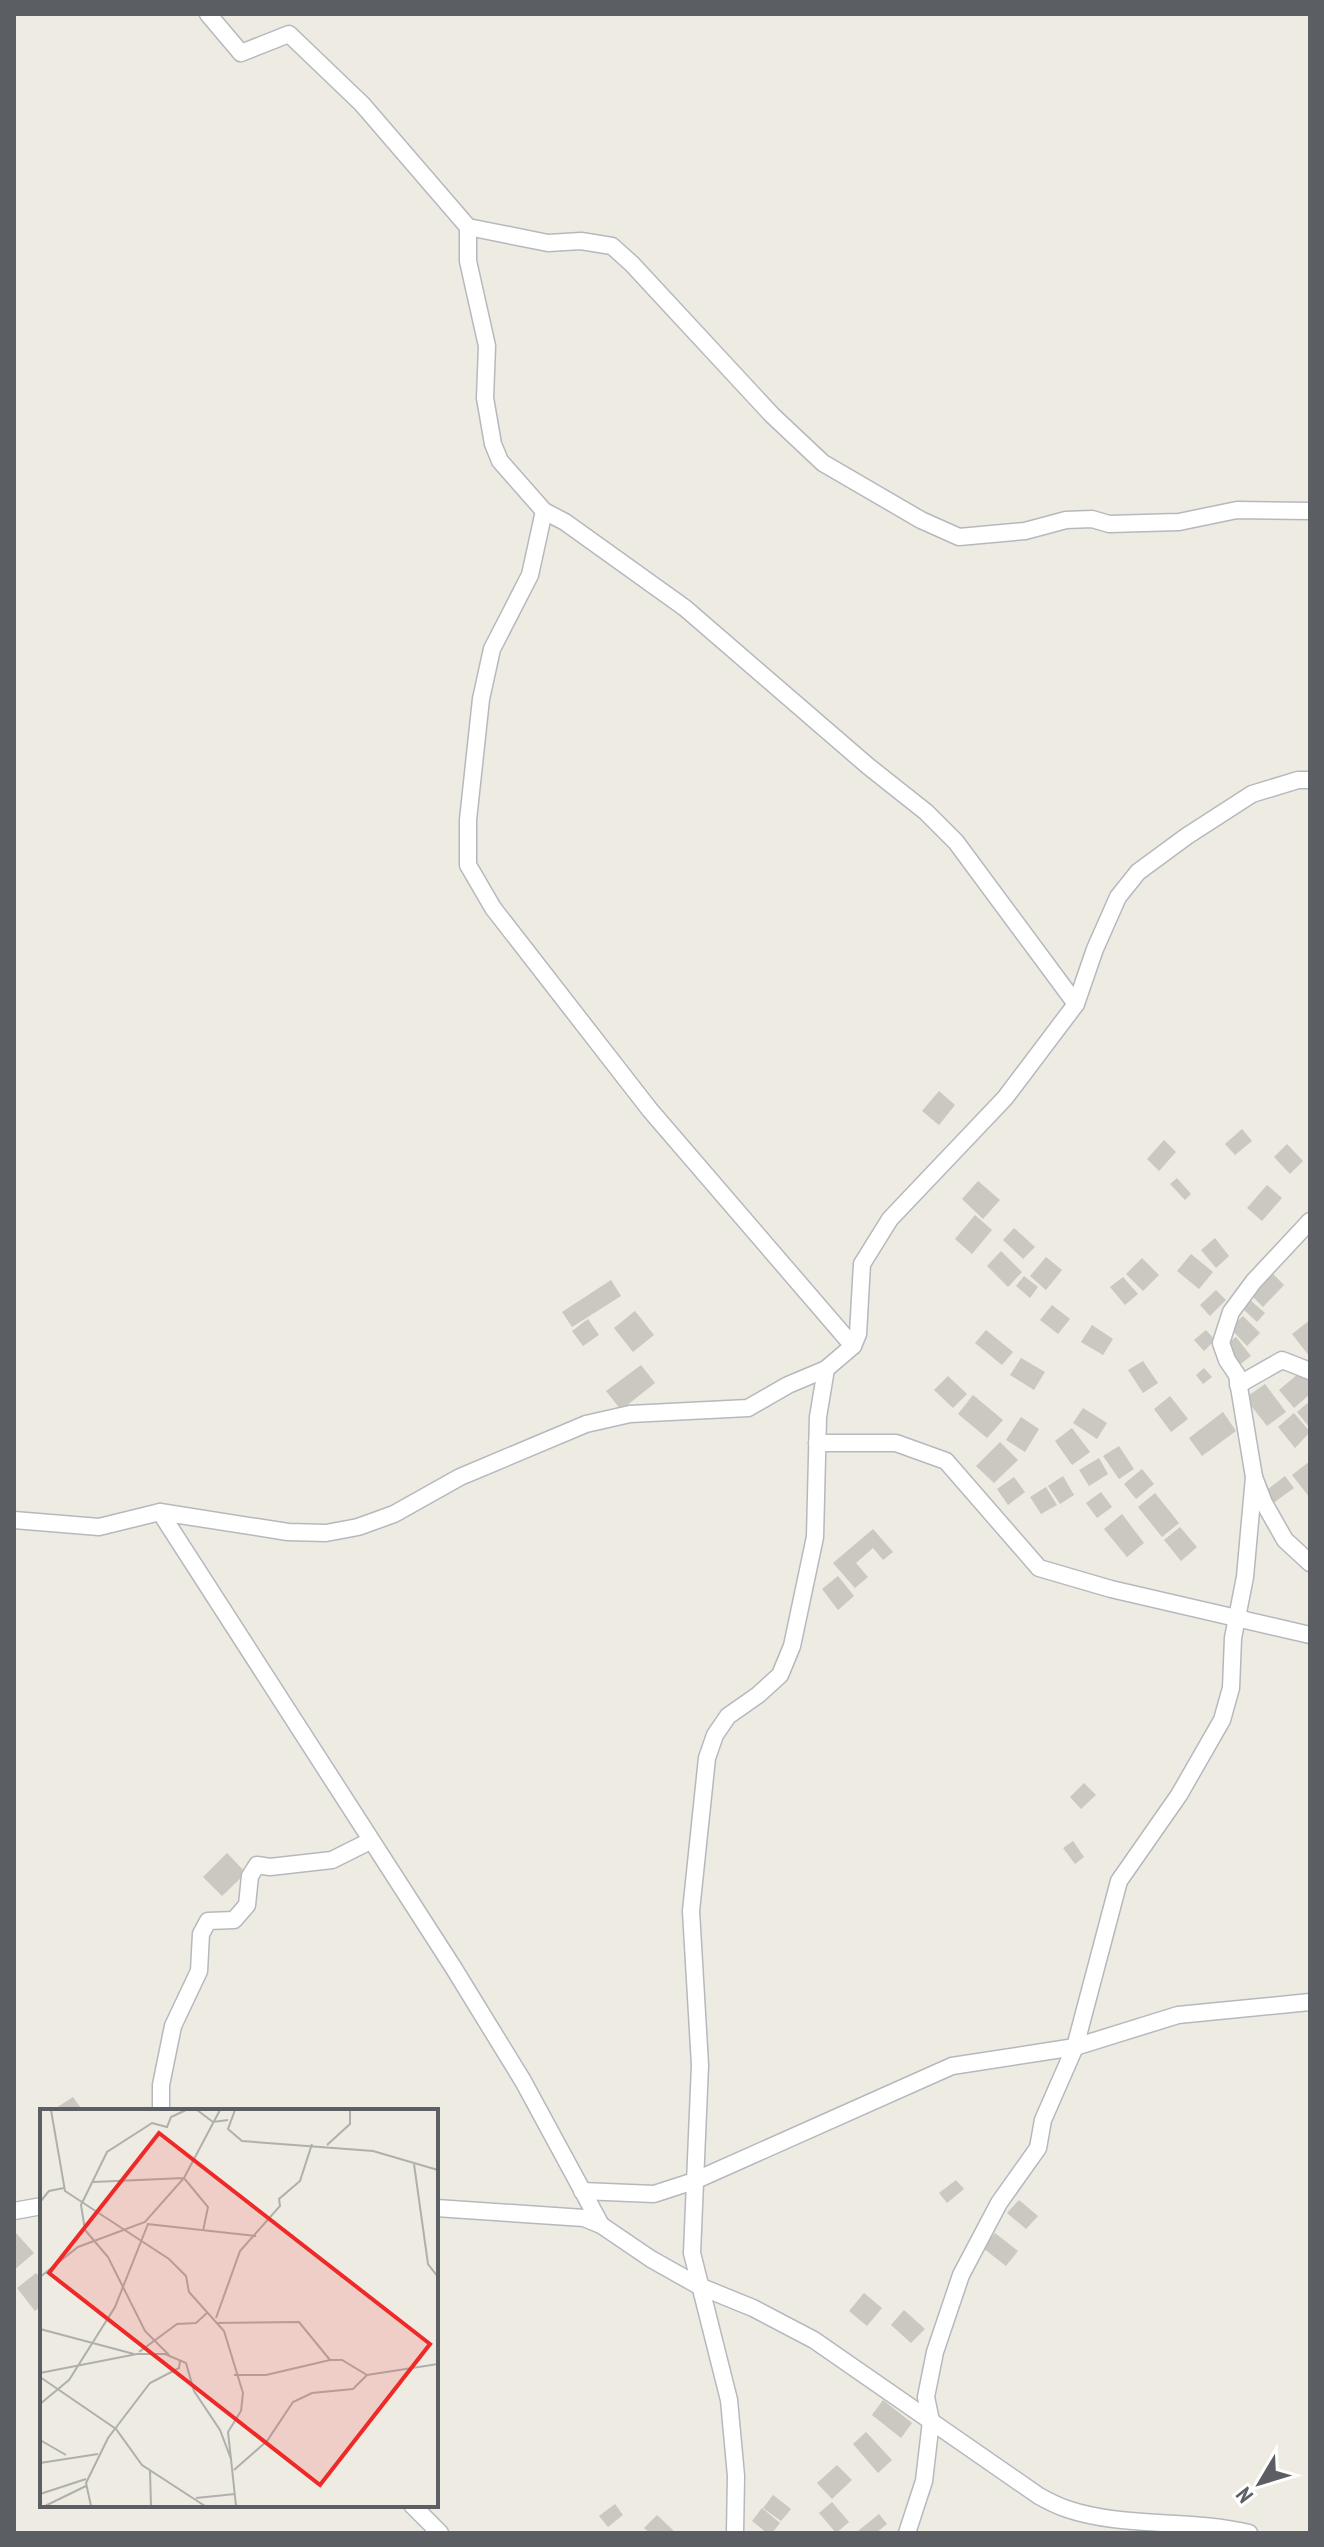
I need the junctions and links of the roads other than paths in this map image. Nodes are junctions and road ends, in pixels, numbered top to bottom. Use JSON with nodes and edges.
{"nodes":[{"id":1,"x":208,"y":14,"type":"edge"},
{"id":2,"x":468,"y":227,"type":"junction"},
{"id":3,"x":544,"y":511,"type":"junction"},
{"id":4,"x":1310,"y":511,"type":"edge"},
{"id":5,"x":1310,"y":780,"type":"edge"},
{"id":6,"x":1076,"y":1004,"type":"junction"},
{"id":7,"x":1310,"y":1221,"type":"edge"},
{"id":8,"x":853,"y":1346,"type":"junction"},
{"id":9,"x":826,"y":1369,"type":"junction"},
{"id":10,"x":1310,"y":1371,"type":"edge"},
{"id":11,"x":1238,"y":1385,"type":"junction"},
{"id":12,"x":817,"y":1443,"type":"junction"},
{"id":13,"x":1254,"y":1477,"type":"junction"},
{"id":14,"x":160,"y":1512,"type":"junction"},
{"id":15,"x":14,"y":1520,"type":"edge"},
{"id":16,"x":1310,"y":1563,"type":"edge"},
{"id":17,"x":1237,"y":1618,"type":"junction"},
{"id":18,"x":1310,"y":1635,"type":"edge"},
{"id":19,"x":370,"y":1841,"type":"junction"},
{"id":20,"x":1310,"y":2002,"type":"edge"},
{"id":21,"x":1075,"y":2047,"type":"junction"},
{"id":22,"x":161,"y":2109,"type":"edge"},
{"id":23,"x":694,"y":2181,"type":"junction"},
{"id":24,"x":582,"y":2191,"type":"junction"},
{"id":25,"x":40,"y":2206,"type":"edge"},
{"id":26,"x":438,"y":2208,"type":"edge"},
{"id":27,"x":14,"y":2211,"type":"edge"},
{"id":28,"x":601,"y":2225,"type":"junction"},
{"id":29,"x":699,"y":2286,"type":"junction"},
{"id":30,"x":931,"y":2421,"type":"junction"},
{"id":31,"x":414,"y":2507,"type":"edge"},
{"id":32,"x":440,"y":2533,"type":"edge"},
{"id":33,"x":735,"y":2533,"type":"edge"},
{"id":34,"x":907,"y":2533,"type":"edge"},
{"id":35,"x":1249,"y":2533,"type":"edge"}],
"edges":[{"from":1,"to":2,"type":"street"},
{"from":2,"to":3,"type":"street"},
{"from":2,"to":4,"type":"street"},
{"from":3,"to":6,"type":"street"},
{"from":3,"to":8,"type":"street"},
{"from":5,"to":6,"type":"street"},
{"from":6,"to":8,"type":"street"},
{"from":7,"to":11,"type":"street"},
{"from":8,"to":9,"type":"street"},
{"from":9,"to":12,"type":"street"},
{"from":9,"to":14,"type":"street"},
{"from":10,"to":11,"type":"street"},
{"from":11,"to":13,"type":"street"},
{"from":12,"to":17,"type":"street"},
{"from":12,"to":23,"type":"street"},
{"from":13,"to":16,"type":"street"},
{"from":13,"to":17,"type":"street"},
{"from":14,"to":15,"type":"street"},
{"from":14,"to":19,"type":"street"},
{"from":17,"to":18,"type":"street"},
{"from":17,"to":21,"type":"street"},
{"from":19,"to":22,"type":"street"},
{"from":19,"to":24,"type":"street"},
{"from":20,"to":21,"type":"street"},
{"from":21,"to":23,"type":"street"},
{"from":21,"to":30,"type":"street"},
{"from":23,"to":24,"type":"street"},
{"from":23,"to":29,"type":"street"},
{"from":24,"to":28,"type":"street"},
{"from":25,"to":27,"type":"street"},
{"from":26,"to":28,"type":"street"},
{"from":28,"to":29,"type":"street"},
{"from":29,"to":30,"type":"street"},
{"from":29,"to":33,"type":"street"},
{"from":30,"to":34,"type":"street"},
{"from":30,"to":35,"type":"street"},
{"from":31,"to":32,"type":"street"}]}
